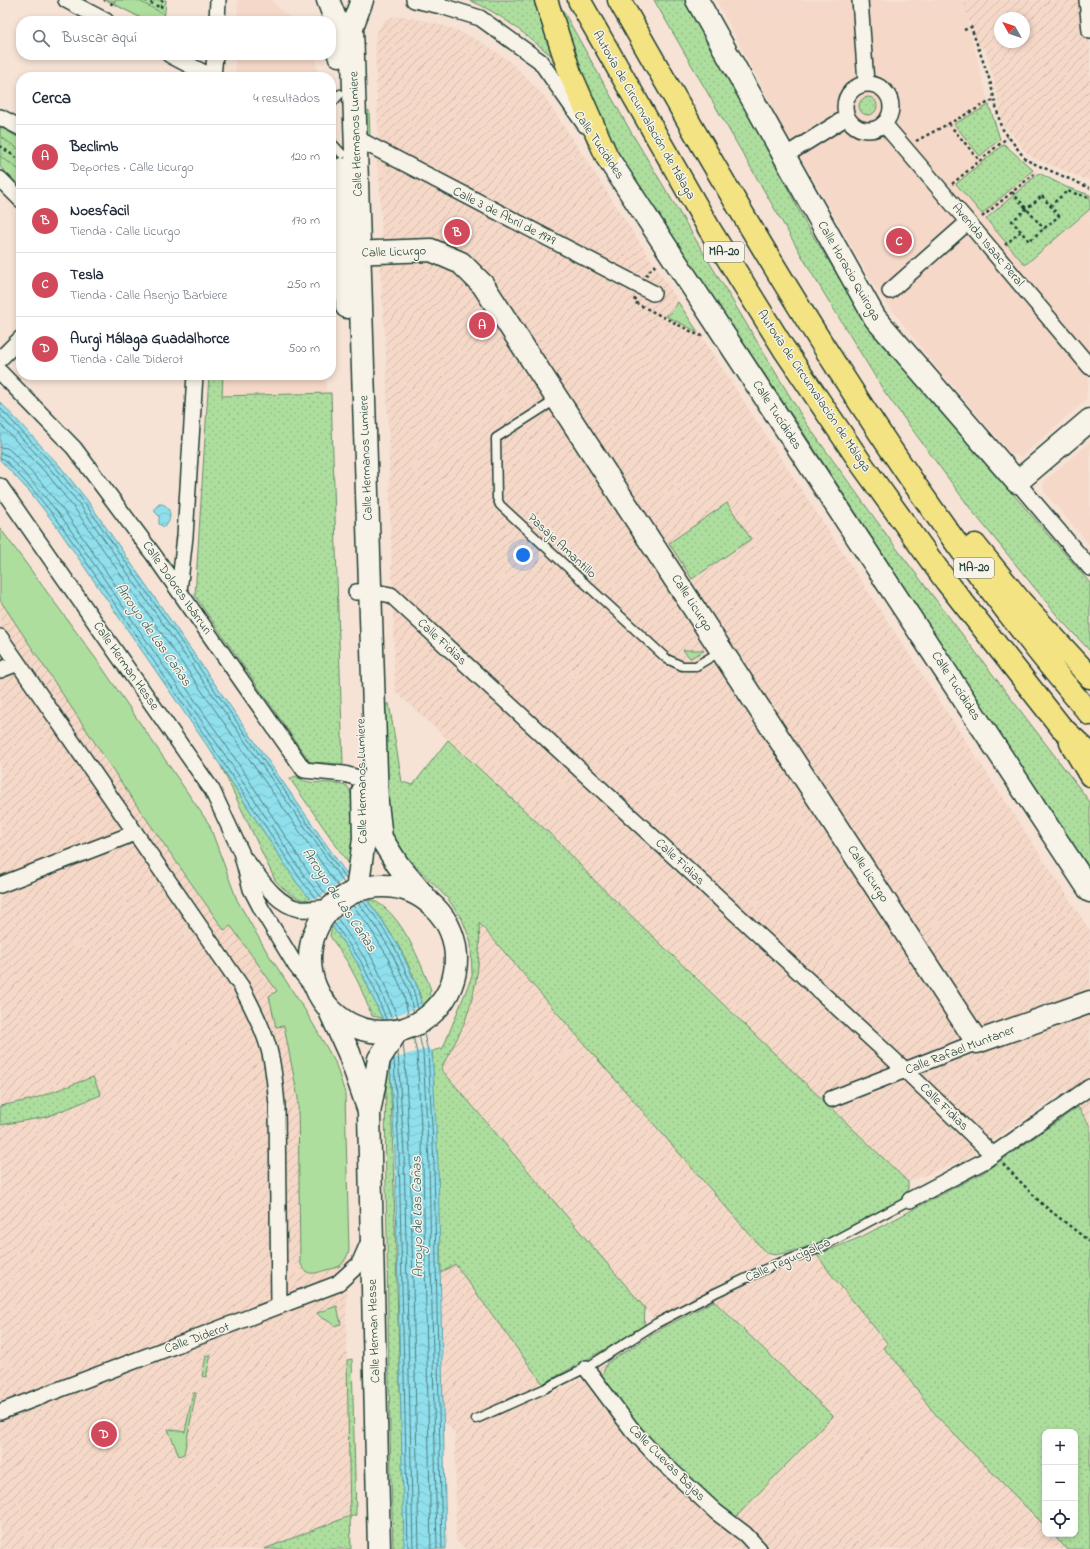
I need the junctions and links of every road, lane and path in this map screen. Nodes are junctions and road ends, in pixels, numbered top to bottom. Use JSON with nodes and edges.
{"nodes":[{"id":1,"x":66,"y":0,"type":"edge"},
{"id":2,"x":113,"y":0,"type":"edge"},
{"id":3,"x":145,"y":0,"type":"edge"},
{"id":4,"x":162,"y":0,"type":"edge"},
{"id":5,"x":218,"y":0,"type":"edge"},
{"id":6,"x":328,"y":0,"type":"edge"},
{"id":7,"x":362,"y":0,"type":"edge"},
{"id":8,"x":414,"y":0,"type":"edge"},
{"id":9,"x":546,"y":0,"type":"edge"},
{"id":10,"x":579,"y":0,"type":"edge"},
{"id":11,"x":619,"y":0,"type":"edge"},
{"id":12,"x":697,"y":0,"type":"edge"},
{"id":13,"x":860,"y":0,"type":"edge"},
{"id":14,"x":1087,"y":0,"type":"edge"},
{"id":15,"x":111,"y":5,"type":"dead end"},
{"id":16,"x":96,"y":16,"type":"edge"},
{"id":17,"x":217,"y":16,"type":"edge"},
{"id":18,"x":334,"y":16,"type":"edge"},
{"id":19,"x":336,"y":21,"type":"edge"},
{"id":20,"x":964,"y":30,"type":"dead end"},
{"id":21,"x":1090,"y":31,"type":"edge"},
{"id":22,"x":180,"y":60,"type":"edge"},
{"id":23,"x":214,"y":60,"type":"edge"},
{"id":24,"x":336,"y":60,"type":"edge"},
{"id":25,"x":336,"y":60,"type":"edge"},
{"id":26,"x":202,"y":72,"type":"edge"},
{"id":27,"x":213,"y":72,"type":"edge"},
{"id":28,"x":336,"y":72,"type":"edge"},
{"id":29,"x":336,"y":72,"type":"edge"},
{"id":30,"x":866,"y":84,"type":"junction"},
{"id":31,"x":336,"y":99,"type":"edge"},
{"id":32,"x":993,"y":100,"type":"junction"},
{"id":33,"x":0,"y":117,"type":"edge"},
{"id":34,"x":846,"y":118,"type":"junction"},
{"id":35,"x":884,"y":124,"type":"junction"},
{"id":36,"x":949,"y":124,"type":"junction"},
{"id":37,"x":16,"y":125,"type":"edge"},
{"id":38,"x":1008,"y":137,"type":"junction"},
{"id":39,"x":343,"y":144,"type":"edge"},
{"id":40,"x":0,"y":146,"type":"edge"},
{"id":41,"x":904,"y":147,"type":"junction"},
{"id":42,"x":16,"y":157,"type":"edge"},
{"id":43,"x":607,"y":157,"type":"junction"},
{"id":44,"x":784,"y":157,"type":"junction"},
{"id":45,"x":980,"y":161,"type":"junction"},
{"id":46,"x":1034,"y":174,"type":"dead end"},
{"id":47,"x":0,"y":179,"type":"edge"},
{"id":48,"x":1090,"y":188,"type":"edge"},
{"id":49,"x":942,"y":192,"type":"junction"},
{"id":50,"x":1012,"y":192,"type":"junction"},
{"id":51,"x":16,"y":195,"type":"edge"},
{"id":52,"x":1090,"y":198,"type":"edge"},
{"id":53,"x":1050,"y":206,"type":"junction"},
{"id":54,"x":1027,"y":208,"type":"junction"},
{"id":55,"x":968,"y":222,"type":"junction"},
{"id":56,"x":1044,"y":229,"type":"junction"},
{"id":57,"x":1021,"y":231,"type":"junction"},
{"id":58,"x":346,"y":254,"type":"edge"},
{"id":59,"x":995,"y":254,"type":"junction"},
{"id":60,"x":672,"y":255,"type":"junction"},
{"id":61,"x":647,"y":289,"type":"junction"},
{"id":62,"x":890,"y":291,"type":"dead end"},
{"id":63,"x":718,"y":326,"type":"junction"},
{"id":64,"x":16,"y":343,"type":"edge"},
{"id":65,"x":0,"y":359,"type":"edge"},
{"id":66,"x":1090,"y":367,"type":"edge"},
{"id":67,"x":0,"y":372,"type":"edge"},
{"id":68,"x":195,"y":380,"type":"edge"},
{"id":69,"x":558,"y":399,"type":"junction"},
{"id":70,"x":868,"y":414,"type":"junction"},
{"id":71,"x":1090,"y":420,"type":"edge"},
{"id":72,"x":1017,"y":482,"type":"junction"},
{"id":73,"x":0,"y":486,"type":"edge"},
{"id":74,"x":1090,"y":568,"type":"edge"},
{"id":75,"x":179,"y":591,"type":"junction"},
{"id":76,"x":363,"y":592,"type":"junction"},
{"id":77,"x":0,"y":637,"type":"edge"},
{"id":78,"x":723,"y":650,"type":"junction"},
{"id":79,"x":18,"y":663,"type":"junction"},
{"id":80,"x":0,"y":670,"type":"edge"},
{"id":81,"x":1090,"y":677,"type":"edge"},
{"id":82,"x":1090,"y":714,"type":"edge"},
{"id":83,"x":1061,"y":727,"type":"junction"},
{"id":84,"x":1090,"y":754,"type":"edge"},
{"id":85,"x":1090,"y":775,"type":"edge"},
{"id":86,"x":362,"y":779,"type":"junction"},
{"id":87,"x":135,"y":833,"type":"junction"},
{"id":88,"x":241,"y":852,"type":"junction"},
{"id":89,"x":0,"y":885,"type":"edge"},
{"id":90,"x":360,"y":887,"type":"junction"},
{"id":91,"x":1090,"y":891,"type":"edge"},
{"id":92,"x":428,"y":902,"type":"junction"},
{"id":93,"x":322,"y":911,"type":"junction"},
{"id":94,"x":1090,"y":1002,"type":"edge"},
{"id":95,"x":326,"y":1004,"type":"junction"},
{"id":96,"x":390,"y":1036,"type":"junction"},
{"id":97,"x":977,"y":1042,"type":"junction"},
{"id":98,"x":905,"y":1070,"type":"junction"},
{"id":99,"x":1090,"y":1087,"type":"edge"},
{"id":100,"x":831,"y":1099,"type":"dead end"},
{"id":101,"x":369,"y":1113,"type":"junction"},
{"id":102,"x":993,"y":1155,"type":"junction"},
{"id":103,"x":910,"y":1200,"type":"joint"},
{"id":104,"x":371,"y":1237,"type":"junction"},
{"id":105,"x":1090,"y":1242,"type":"edge"},
{"id":106,"x":279,"y":1306,"type":"junction"},
{"id":107,"x":586,"y":1368,"type":"junction"},
{"id":108,"x":0,"y":1412,"type":"edge"},
{"id":109,"x":476,"y":1419,"type":"dead end"},
{"id":110,"x":379,"y":1549,"type":"edge"},
{"id":111,"x":759,"y":1549,"type":"edge"}],
"edges":[{"from":1,"to":16,"type":"street"},
{"from":2,"to":15,"type":"path"},
{"from":3,"to":4,"type":"path"},
{"from":5,"to":17,"type":"street"},
{"from":6,"to":18,"type":"main road","name":"Calle Hermanos Lumiere"},
{"from":7,"to":39,"type":"main road","name":"Calle Hermanos Lumiere"},
{"from":8,"to":43,"type":"street","name":"Calle Tucídides"},
{"from":9,"to":43,"type":"highway"},
{"from":10,"to":83,"type":"highway","name":"Autovía de Circunvalación de Málaga","number":"MA-20"},
{"from":11,"to":70,"type":"highway","number":"MA-20"},
{"from":12,"to":44,"type":"main road","name":"Calle Horacio Quiroga"},
{"from":13,"to":30,"type":"street"},
{"from":14,"to":21,"type":"street"},
{"from":19,"to":24,"type":"main road","name":"Calle Hermanos Lumiere"},
{"from":20,"to":32,"type":"path"},
{"from":22,"to":26,"type":"street"},
{"from":23,"to":27,"type":"street"},
{"from":25,"to":28,"type":"main road","name":"Calle Hermanos Lumiere"},
{"from":29,"to":31,"type":"main road","name":"Calle Hermanos Lumiere"},
{"from":30,"to":34,"type":"street"},
{"from":30,"to":35,"type":"street"},
{"from":31,"to":39,"type":"main road","name":"Calle Hermanos Lumiere"},
{"from":32,"to":36,"type":"path"},
{"from":32,"to":38,"type":"path"},
{"from":33,"to":37,"type":"street"},
{"from":34,"to":35,"type":"street"},
{"from":34,"to":44,"type":"street"},
{"from":35,"to":41,"type":"street","name":"Avenida Isaac Peral"},
{"from":36,"to":41,"type":"path"},
{"from":36,"to":45,"type":"path"},
{"from":38,"to":45,"type":"path"},
{"from":38,"to":48,"type":"path"},
{"from":39,"to":58,"type":"main road","name":"Calle Hermanos Lumiere"},
{"from":39,"to":61,"type":"street","name":"Calle 3 de Abril de 1979"},
{"from":40,"to":42,"type":"path"},
{"from":41,"to":49,"type":"street","name":"Avenida Isaac Peral"},
{"from":43,"to":60,"type":"main road","name":"Calle Tucídides"},
{"from":44,"to":72,"type":"main road","name":"Calle Horacio Quiroga"},
{"from":45,"to":49,"type":"path"},
{"from":46,"to":50,"type":"path"},
{"from":47,"to":51,"type":"street"},
{"from":49,"to":55,"type":"street","name":"Avenida Isaac Peral"},
{"from":50,"to":54,"type":"path"},
{"from":50,"to":55,"type":"path"},
{"from":52,"to":53,"type":"path"},
{"from":53,"to":54,"type":"path"},
{"from":53,"to":56,"type":"path"},
{"from":54,"to":56,"type":"path"},
{"from":54,"to":57,"type":"path"},
{"from":55,"to":59,"type":"street","name":"Avenida Isaac Peral"},
{"from":55,"to":62,"type":"street"},
{"from":56,"to":57,"type":"path"},
{"from":57,"to":59,"type":"path"},
{"from":58,"to":69,"type":"main road","name":"Calle Licurgo"},
{"from":58,"to":76,"type":"main road","name":"Calle Hermanos Lumiere"},
{"from":59,"to":66,"type":"street","name":"Avenida Isaac Peral"},
{"from":60,"to":61,"type":"path"},
{"from":60,"to":63,"type":"main road","name":"Calle Tucídides"},
{"from":61,"to":63,"type":"path"},
{"from":63,"to":91,"type":"main road","name":"Calle Tucídides"},
{"from":64,"to":65,"type":"street"},
{"from":67,"to":75,"type":"street","name":"Calle Dolores Ibárruri"},
{"from":68,"to":75,"type":"street"},
{"from":69,"to":78,"type":"main road","name":"Calle Licurgo"},
{"from":69,"to":78,"type":"lane","name":"Pasaje Amantillo"},
{"from":70,"to":81,"type":"highway"},
{"from":70,"to":82,"type":"highway","number":"MA-20"},
{"from":71,"to":72,"type":"main road"},
{"from":72,"to":74,"type":"street","name":"Calle Horacio Quiroga"},
{"from":73,"to":88,"type":"street","name":"Calle Herman Hesse"},
{"from":75,"to":86,"type":"street","name":"Calle Dolores Ibárruri"},
{"from":76,"to":86,"type":"main road","name":"Calle Hermanos Lumiere"},
{"from":76,"to":92,"type":"main road","name":"Calle Hermanos Lumiere"},
{"from":76,"to":98,"type":"street","name":"Calle Fidias"},
{"from":77,"to":79,"type":"street"},
{"from":78,"to":97,"type":"main road","name":"Calle Licurgo"},
{"from":79,"to":80,"type":"street"},
{"from":79,"to":87,"type":"street"},
{"from":83,"to":84,"type":"highway","name":"Autovía de Circunvalación de Málaga","number":"MA-20"},
{"from":83,"to":85,"type":"highway"},
{"from":86,"to":90,"type":"main road","name":"Calle Hermanos Lumiere"},
{"from":87,"to":89,"type":"street"},
{"from":87,"to":106,"type":"street"},
{"from":88,"to":93,"type":"street","name":"Calle Herman Hesse"},
{"from":88,"to":95,"type":"street","name":"Calle Herman Hesse"},
{"from":90,"to":92,"type":"main road"},
{"from":90,"to":93,"type":"main road"},
{"from":92,"to":96,"type":"main road"},
{"from":93,"to":95,"type":"main road"},
{"from":94,"to":97,"type":"main road","name":"Calle Rafael Muntaner"},
{"from":95,"to":96,"type":"main road"},
{"from":95,"to":101,"type":"main road","name":"Calle Herman Hesse"},
{"from":96,"to":101,"type":"main road","name":"Calle Herman Hesse"},
{"from":97,"to":98,"type":"street","name":"Calle Rafael Muntaner"},
{"from":98,"to":100,"type":"street","name":"Calle Rafael Muntaner"},
{"from":98,"to":102,"type":"street","name":"Calle Fidias"},
{"from":99,"to":102,"type":"street","name":"Calle Tegucigalpa"},
{"from":101,"to":104,"type":"main road","name":"Calle Herman Hesse"},
{"from":102,"to":103,"type":"street","name":"Calle Tegucigalpa"},
{"from":102,"to":105,"type":"path"},
{"from":103,"to":107,"type":"lane","name":"Calle Tegucigalpa"},
{"from":104,"to":106,"type":"street","name":"Calle Diderot"},
{"from":104,"to":110,"type":"main road","name":"Calle Herman Hesse"},
{"from":106,"to":108,"type":"street","name":"Calle Diderot"},
{"from":107,"to":109,"type":"lane","name":"Calle Tegucigalpa"},
{"from":107,"to":111,"type":"street","name":"Calle Cuevas Bajas"}]}
